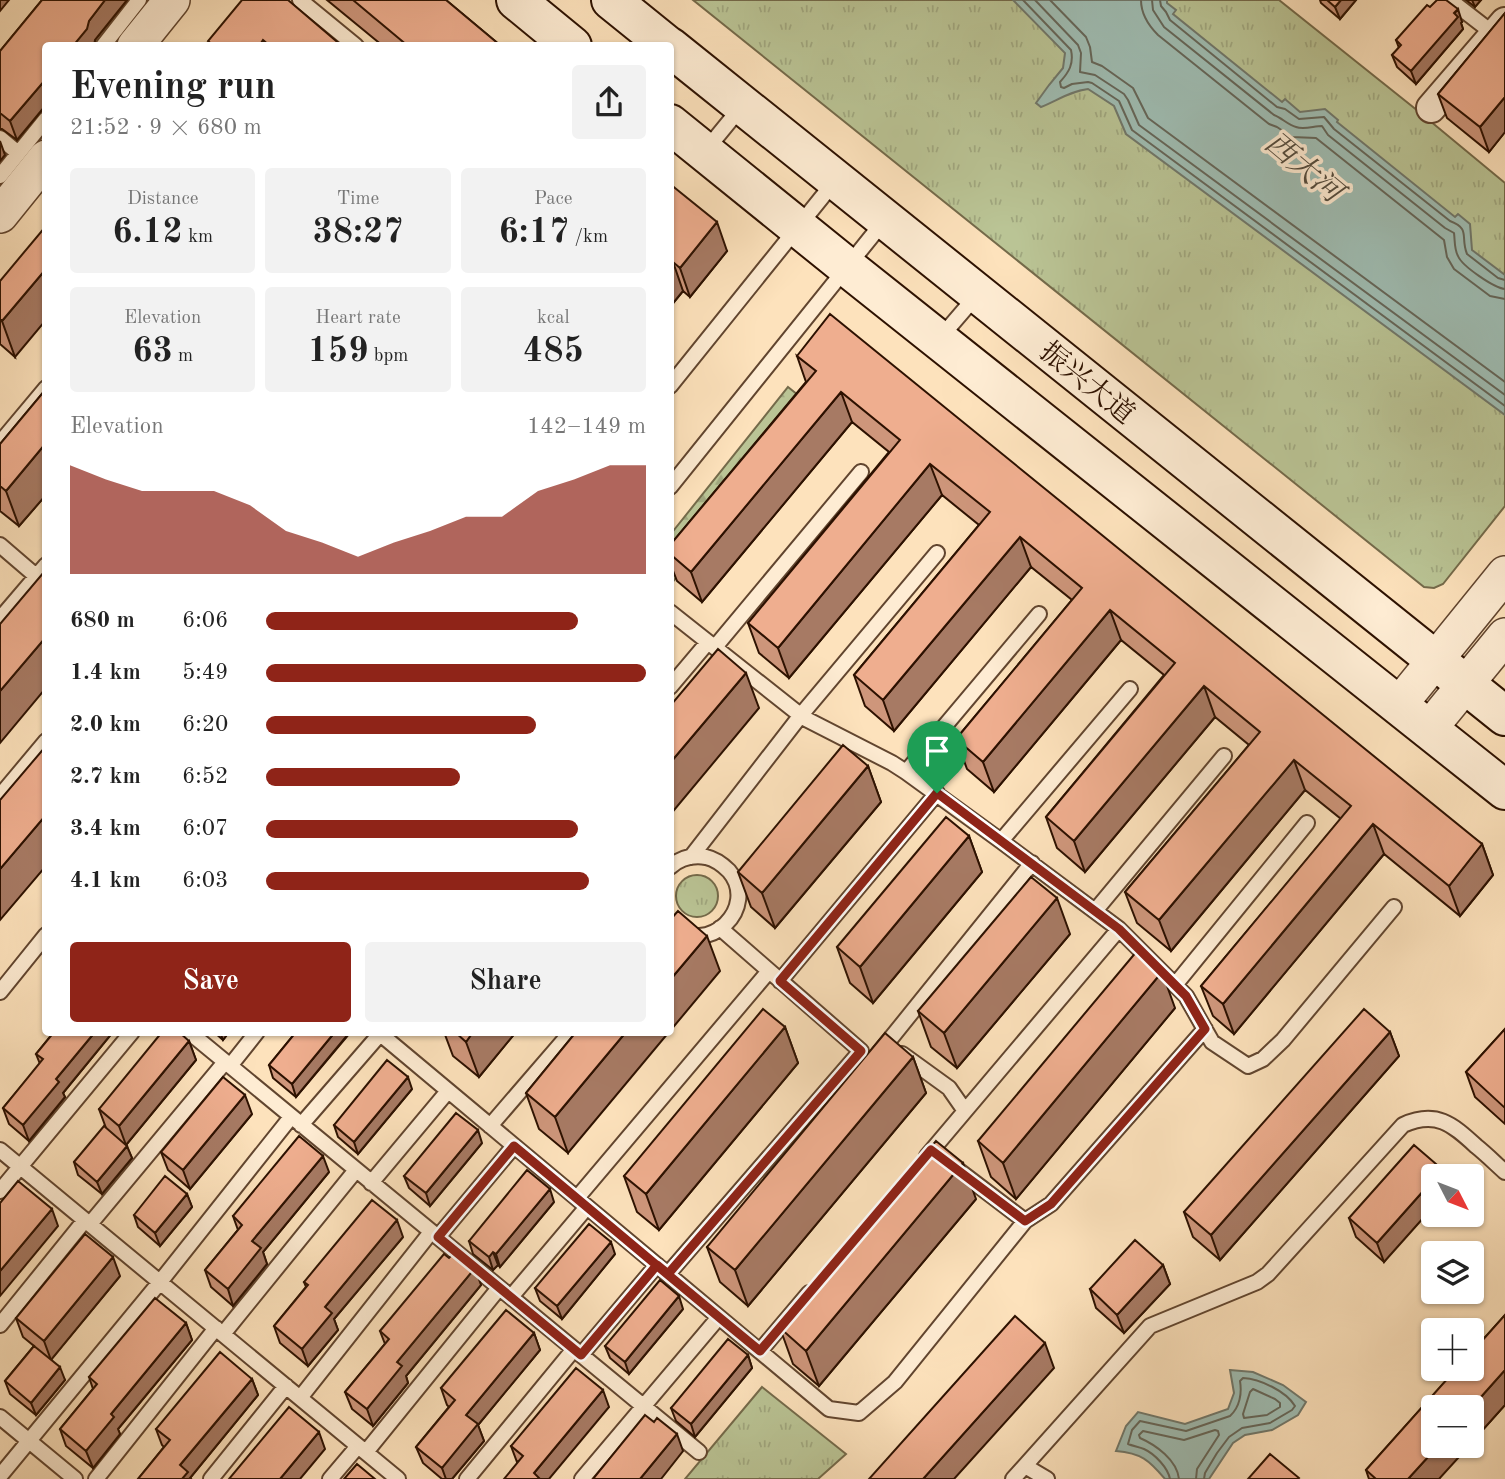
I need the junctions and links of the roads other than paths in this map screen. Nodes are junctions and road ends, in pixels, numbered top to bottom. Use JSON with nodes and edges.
{"nodes":[{"id":1,"x":139,"y":0,"type":"edge"},
{"id":2,"x":172,"y":0,"type":"edge"},
{"id":3,"x":300,"y":0,"type":"edge"},
{"id":4,"x":516,"y":0,"type":"edge"},
{"id":5,"x":611,"y":0,"type":"edge"},
{"id":6,"x":1450,"y":0,"type":"edge"},
{"id":7,"x":1500,"y":28,"type":"edge"},
{"id":8,"x":106,"y":42,"type":"edge"},
{"id":9,"x":144,"y":42,"type":"edge"},
{"id":10,"x":351,"y":42,"type":"edge"},
{"id":11,"x":567,"y":42,"type":"edge"},
{"id":12,"x":664,"y":42,"type":"edge"},
{"id":13,"x":674,"y":50,"type":"edge"},
{"id":14,"x":743,"y":105,"type":"junction"},
{"id":15,"x":1431,"y":108,"type":"dead end"},
{"id":16,"x":674,"y":127,"type":"edge"},
{"id":17,"x":42,"y":130,"type":"edge"},
{"id":18,"x":0,"y":138,"type":"edge"},
{"id":19,"x":704,"y":152,"type":"junction"},
{"id":20,"x":32,"y":156,"type":"edge"},
{"id":21,"x":0,"y":176,"type":"edge"},
{"id":22,"x":836,"y":180,"type":"junction"},
{"id":23,"x":0,"y":215,"type":"edge"},
{"id":24,"x":885,"y":220,"type":"junction"},
{"id":25,"x":798,"y":227,"type":"junction"},
{"id":26,"x":847,"y":267,"type":"junction"},
{"id":27,"x":978,"y":294,"type":"junction"},
{"id":28,"x":939,"y":340,"type":"junction"},
{"id":29,"x":674,"y":381,"type":"edge"},
{"id":30,"x":42,"y":393,"type":"edge"},
{"id":31,"x":0,"y":443,"type":"edge"},
{"id":32,"x":861,"y":472,"type":"dead end"},
{"id":33,"x":674,"y":482,"type":"edge"},
{"id":34,"x":0,"y":545,"type":"edge"},
{"id":35,"x":937,"y":552,"type":"dead end"},
{"id":36,"x":41,"y":570,"type":"edge"},
{"id":37,"x":1505,"y":574,"type":"edge"},
{"id":38,"x":1040,"y":614,"type":"dead end"},
{"id":39,"x":674,"y":615,"type":"edge"},
{"id":40,"x":0,"y":620,"type":"edge"},
{"id":41,"x":1505,"y":636,"type":"edge"},
{"id":42,"x":712,"y":645,"type":"junction"},
{"id":43,"x":1434,"y":659,"type":"junction"},
{"id":44,"x":674,"y":683,"type":"edge"},
{"id":45,"x":1465,"y":684,"type":"junction"},
{"id":46,"x":1130,"y":689,"type":"dead end"},
{"id":47,"x":1398,"y":706,"type":"junction"},
{"id":48,"x":801,"y":715,"type":"junction"},
{"id":49,"x":1505,"y":716,"type":"edge"},
{"id":50,"x":1428,"y":730,"type":"junction"},
{"id":51,"x":42,"y":746,"type":"edge"},
{"id":52,"x":1224,"y":756,"type":"dead end"},
{"id":53,"x":906,"y":772,"type":"junction"},
{"id":54,"x":1505,"y":790,"type":"edge"},
{"id":55,"x":937,"y":793,"type":"junction"},
{"id":56,"x":0,"y":796,"type":"edge"},
{"id":57,"x":1307,"y":823,"type":"dead end"},
{"id":58,"x":1002,"y":841,"type":"junction"},
{"id":59,"x":691,"y":857,"type":"junction"},
{"id":60,"x":674,"y":863,"type":"edge"},
{"id":61,"x":1032,"y":863,"type":"junction"},
{"id":62,"x":1394,"y":907,"type":"dead end"},
{"id":63,"x":1095,"y":911,"type":"junction"},
{"id":64,"x":674,"y":928,"type":"edge"},
{"id":65,"x":720,"y":928,"type":"junction"},
{"id":66,"x":1119,"y":929,"type":"junction"},
{"id":67,"x":42,"y":940,"type":"edge"},
{"id":68,"x":775,"y":976,"type":"junction"},
{"id":69,"x":1175,"y":985,"type":"junction"},
{"id":70,"x":0,"y":992,"type":"edge"},
{"id":71,"x":1205,"y":1029,"type":"junction"},
{"id":72,"x":129,"y":1036,"type":"edge"},
{"id":73,"x":194,"y":1036,"type":"edge"},
{"id":74,"x":253,"y":1036,"type":"edge"},
{"id":75,"x":382,"y":1036,"type":"edge"},
{"id":76,"x":384,"y":1036,"type":"edge"},
{"id":77,"x":567,"y":1036,"type":"edge"},
{"id":78,"x":861,"y":1051,"type":"junction"},
{"id":79,"x":879,"y":1053,"type":"junction"},
{"id":80,"x":228,"y":1064,"type":"junction"},
{"id":81,"x":448,"y":1091,"type":"junction"},
{"id":82,"x":965,"y":1111,"type":"junction"},
{"id":83,"x":296,"y":1121,"type":"junction"},
{"id":84,"x":490,"y":1126,"type":"junction"},
{"id":85,"x":514,"y":1146,"type":"junction"},
{"id":86,"x":0,"y":1150,"type":"edge"},
{"id":87,"x":931,"y":1150,"type":"junction"},
{"id":88,"x":20,"y":1167,"type":"junction"},
{"id":89,"x":356,"y":1170,"type":"junction"},
{"id":90,"x":1505,"y":1170,"type":"edge"},
{"id":91,"x":913,"y":1171,"type":"edge"},
{"id":92,"x":372,"y":1183,"type":"junction"},
{"id":93,"x":0,"y":1191,"type":"edge"},
{"id":94,"x":582,"y":1203,"type":"junction"},
{"id":95,"x":1025,"y":1221,"type":"junction"},
{"id":96,"x":87,"y":1222,"type":"junction"},
{"id":97,"x":434,"y":1235,"type":"junction"},
{"id":98,"x":662,"y":1270,"type":"junction"},
{"id":99,"x":160,"y":1282,"type":"junction"},
{"id":100,"x":814,"y":1288,"type":"edge"},
{"id":101,"x":505,"y":1292,"type":"junction"},
{"id":102,"x":719,"y":1317,"type":"junction"},
{"id":103,"x":0,"y":1325,"type":"edge"},
{"id":104,"x":220,"y":1331,"type":"junction"},
{"id":105,"x":760,"y":1351,"type":"junction"},
{"id":106,"x":577,"y":1352,"type":"junction"},
{"id":107,"x":286,"y":1386,"type":"junction"},
{"id":108,"x":300,"y":1398,"type":"junction"},
{"id":109,"x":643,"y":1406,"type":"junction"},
{"id":110,"x":0,"y":1417,"type":"edge"},
{"id":111,"x":29,"y":1441,"type":"junction"},
{"id":112,"x":362,"y":1449,"type":"junction"},
{"id":113,"x":699,"y":1452,"type":"dead end"},
{"id":114,"x":1025,"y":1466,"type":"junction"},
{"id":115,"x":0,"y":1476,"type":"edge"},
{"id":116,"x":75,"y":1479,"type":"edge"},
{"id":117,"x":96,"y":1479,"type":"edge"},
{"id":118,"x":211,"y":1479,"type":"edge"},
{"id":119,"x":330,"y":1479,"type":"edge"},
{"id":120,"x":398,"y":1479,"type":"edge"},
{"id":121,"x":467,"y":1479,"type":"edge"},
{"id":122,"x":582,"y":1479,"type":"edge"},
{"id":123,"x":1013,"y":1479,"type":"edge"},
{"id":124,"x":1047,"y":1479,"type":"edge"}],
"edges":[{"from":1,"to":8,"type":"lane"},
{"from":2,"to":9,"type":"street"},
{"from":3,"to":10,"type":"lane"},
{"from":4,"to":11,"type":"main road"},
{"from":5,"to":12,"type":"main road","name":"振兴大道"},
{"from":6,"to":7,"type":"lane"},
{"from":7,"to":15,"type":"street"},
{"from":13,"to":14,"type":"main road","name":"振兴大道"},
{"from":14,"to":19,"type":"lane"},
{"from":14,"to":22,"type":"main road","name":"振兴大道"},
{"from":16,"to":19,"type":"main road"},
{"from":17,"to":20,"type":"lane"},
{"from":18,"to":20,"type":"lane"},
{"from":19,"to":25,"type":"main road"},
{"from":20,"to":21,"type":"lane"},
{"from":20,"to":23,"type":"street"},
{"from":22,"to":24,"type":"main road","name":"振兴大道"},
{"from":22,"to":25,"type":"lane"},
{"from":24,"to":26,"type":"lane"},
{"from":24,"to":27,"type":"main road","name":"振兴大道"},
{"from":25,"to":26,"type":"main road"},
{"from":25,"to":29,"type":"lane"},
{"from":26,"to":28,"type":"main road"},
{"from":26,"to":33,"type":"lane"},
{"from":27,"to":28,"type":"lane"},
{"from":27,"to":43,"type":"main road","name":"振兴大道"},
{"from":28,"to":47,"type":"main road"},
{"from":30,"to":31,"type":"lane"},
{"from":32,"to":42,"type":"lane"},
{"from":34,"to":36,"type":"lane"},
{"from":35,"to":48,"type":"lane"},
{"from":36,"to":40,"type":"lane"},
{"from":37,"to":43,"type":"street"},
{"from":38,"to":53,"type":"lane"},
{"from":39,"to":42,"type":"lane"},
{"from":41,"to":45,"type":"street"},
{"from":42,"to":44,"type":"lane"},
{"from":42,"to":48,"type":"lane"},
{"from":43,"to":45,"type":"main road","name":"振兴大道"},
{"from":43,"to":47,"type":"street"},
{"from":45,"to":49,"type":"main road","name":"振兴大道"},
{"from":45,"to":50,"type":"street"},
{"from":46,"to":58,"type":"lane"},
{"from":47,"to":50,"type":"main road"},
{"from":48,"to":53,"type":"lane"},
{"from":48,"to":59,"type":"lane"},
{"from":50,"to":54,"type":"main road"},
{"from":51,"to":56,"type":"lane"},
{"from":52,"to":63,"type":"lane"},
{"from":53,"to":55,"type":"lane"},
{"from":55,"to":58,"type":"lane"},
{"from":55,"to":68,"type":"lane"},
{"from":57,"to":69,"type":"lane"},
{"from":58,"to":61,"type":"lane"},
{"from":59,"to":60,"type":"lane"},
{"from":59,"to":65,"type":"lane"},
{"from":61,"to":63,"type":"lane"},
{"from":61,"to":79,"type":"lane"},
{"from":62,"to":71,"type":"lane"},
{"from":63,"to":66,"type":"lane"},
{"from":64,"to":65,"type":"lane"},
{"from":65,"to":68,"type":"lane"},
{"from":66,"to":69,"type":"lane"},
{"from":66,"to":82,"type":"lane"},
{"from":67,"to":70,"type":"lane"},
{"from":68,"to":78,"type":"lane"},
{"from":68,"to":94,"type":"lane"},
{"from":69,"to":71,"type":"lane"},
{"from":71,"to":95,"type":"lane"},
{"from":72,"to":88,"type":"lane"},
{"from":73,"to":80,"type":"lane"},
{"from":74,"to":80,"type":"lane"},
{"from":75,"to":83,"type":"lane"},
{"from":76,"to":81,"type":"lane"},
{"from":77,"to":84,"type":"lane"},
{"from":78,"to":79,"type":"lane"},
{"from":78,"to":98,"type":"lane"},
{"from":79,"to":82,"type":"lane"},
{"from":80,"to":83,"type":"lane"},
{"from":80,"to":96,"type":"lane"},
{"from":81,"to":84,"type":"lane"},
{"from":81,"to":92,"type":"lane"},
{"from":82,"to":87,"type":"lane"},
{"from":83,"to":89,"type":"lane"},
{"from":83,"to":99,"type":"lane"},
{"from":84,"to":85,"type":"lane"},
{"from":85,"to":94,"type":"lane"},
{"from":85,"to":97,"type":"lane"},
{"from":86,"to":88,"type":"lane"},
{"from":87,"to":91,"type":"lane"},
{"from":87,"to":95,"type":"lane"},
{"from":88,"to":93,"type":"lane"},
{"from":88,"to":96,"type":"lane"},
{"from":89,"to":92,"type":"lane"},
{"from":89,"to":104,"type":"lane"},
{"from":90,"to":114,"type":"lane"},
{"from":92,"to":97,"type":"lane"},
{"from":94,"to":98,"type":"lane"},
{"from":94,"to":101,"type":"lane"},
{"from":95,"to":105,"type":"lane"},
{"from":96,"to":99,"type":"lane"},
{"from":96,"to":103,"type":"lane"},
{"from":97,"to":101,"type":"lane"},
{"from":97,"to":108,"type":"lane"},
{"from":98,"to":102,"type":"lane"},
{"from":98,"to":106,"type":"lane"},
{"from":99,"to":104,"type":"lane"},
{"from":99,"to":111,"type":"lane"},
{"from":100,"to":105,"type":"lane"},
{"from":101,"to":106,"type":"lane"},
{"from":101,"to":112,"type":"lane"},
{"from":102,"to":105,"type":"lane"},
{"from":102,"to":109,"type":"lane"},
{"from":104,"to":107,"type":"lane"},
{"from":104,"to":117,"type":"lane"},
{"from":106,"to":109,"type":"lane"},
{"from":106,"to":121,"type":"lane"},
{"from":107,"to":108,"type":"lane"},
{"from":107,"to":118,"type":"lane"},
{"from":108,"to":112,"type":"lane"},
{"from":109,"to":113,"type":"lane"},
{"from":109,"to":122,"type":"lane"},
{"from":110,"to":111,"type":"lane"},
{"from":111,"to":115,"type":"lane"},
{"from":111,"to":116,"type":"lane"},
{"from":112,"to":119,"type":"lane"},
{"from":112,"to":120,"type":"lane"},
{"from":114,"to":123,"type":"lane"},
{"from":114,"to":124,"type":"lane"}]}
